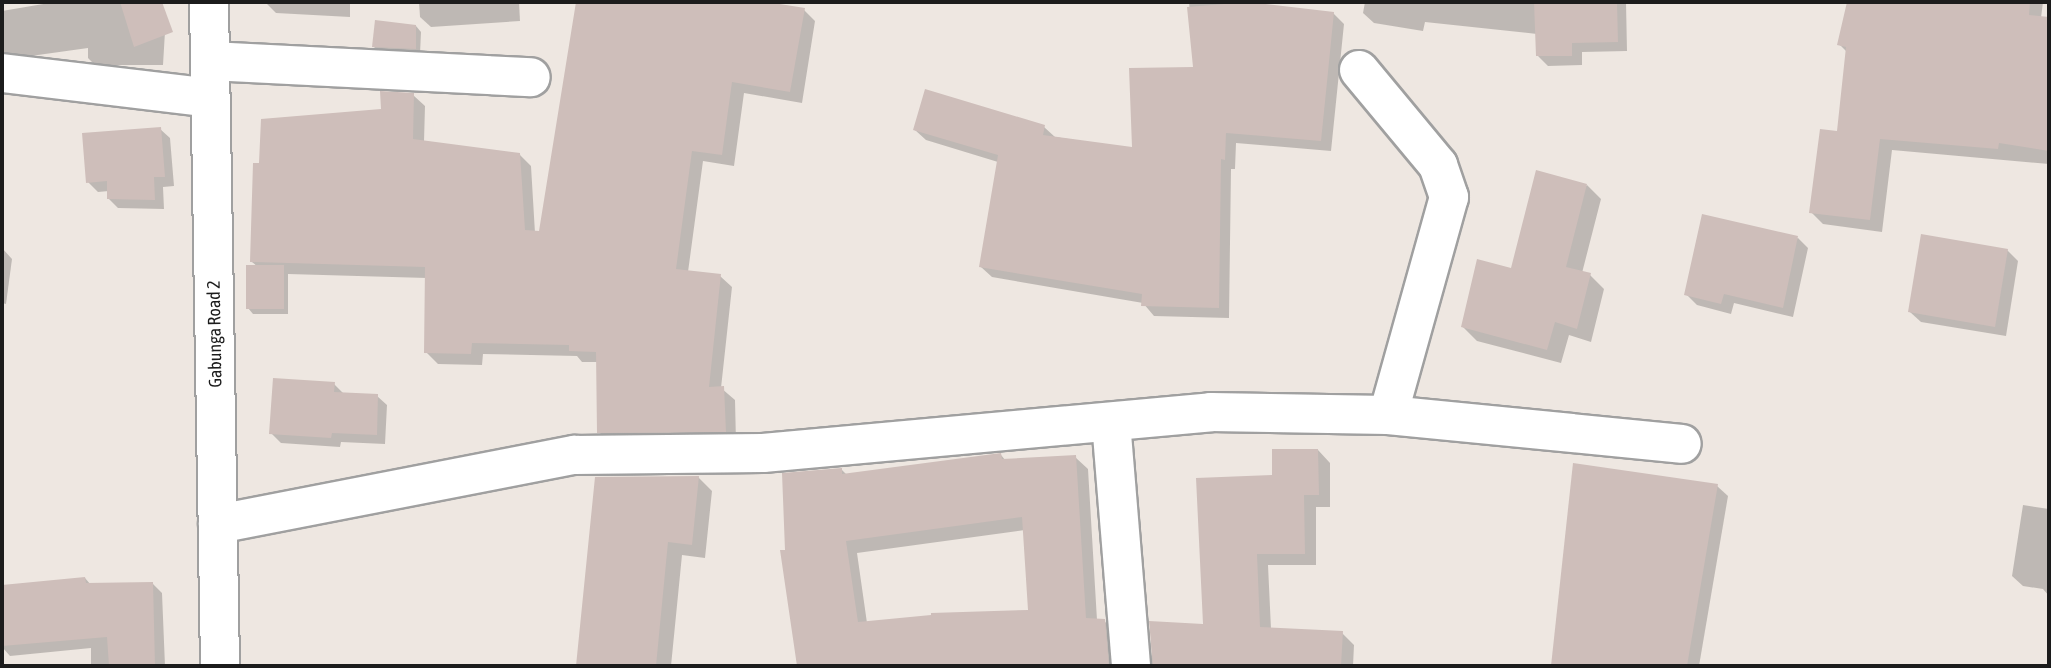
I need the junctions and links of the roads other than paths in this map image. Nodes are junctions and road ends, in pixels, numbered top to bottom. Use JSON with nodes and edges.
{"nodes":[{"id":1,"x":209,"y":2,"type":"edge"},
{"id":2,"x":1359,"y":70,"type":"dead end"},
{"id":3,"x":2,"y":73,"type":"edge"},
{"id":4,"x":531,"y":77,"type":"dead end"},
{"id":5,"x":211,"y":80,"type":"junction"},
{"id":6,"x":1388,"y":415,"type":"junction"},
{"id":7,"x":1111,"y":422,"type":"junction"},
{"id":8,"x":1682,"y":444,"type":"dead end"},
{"id":9,"x":218,"y":524,"type":"junction"},
{"id":10,"x":220,"y":666,"type":"edge"},
{"id":11,"x":1130,"y":666,"type":"edge"}],
"edges":[{"from":1,"to":5,"type":"street","name":"Gabunga Road 2"},
{"from":2,"to":6,"type":"street"},
{"from":3,"to":5,"type":"street"},
{"from":4,"to":5,"type":"street"},
{"from":5,"to":9,"type":"street","name":"Gabunga Road 2"},
{"from":6,"to":7,"type":"street"},
{"from":6,"to":8,"type":"street"},
{"from":7,"to":9,"type":"street"},
{"from":7,"to":11,"type":"street"},
{"from":9,"to":10,"type":"street","name":"Gabunga Road 2"}]}
